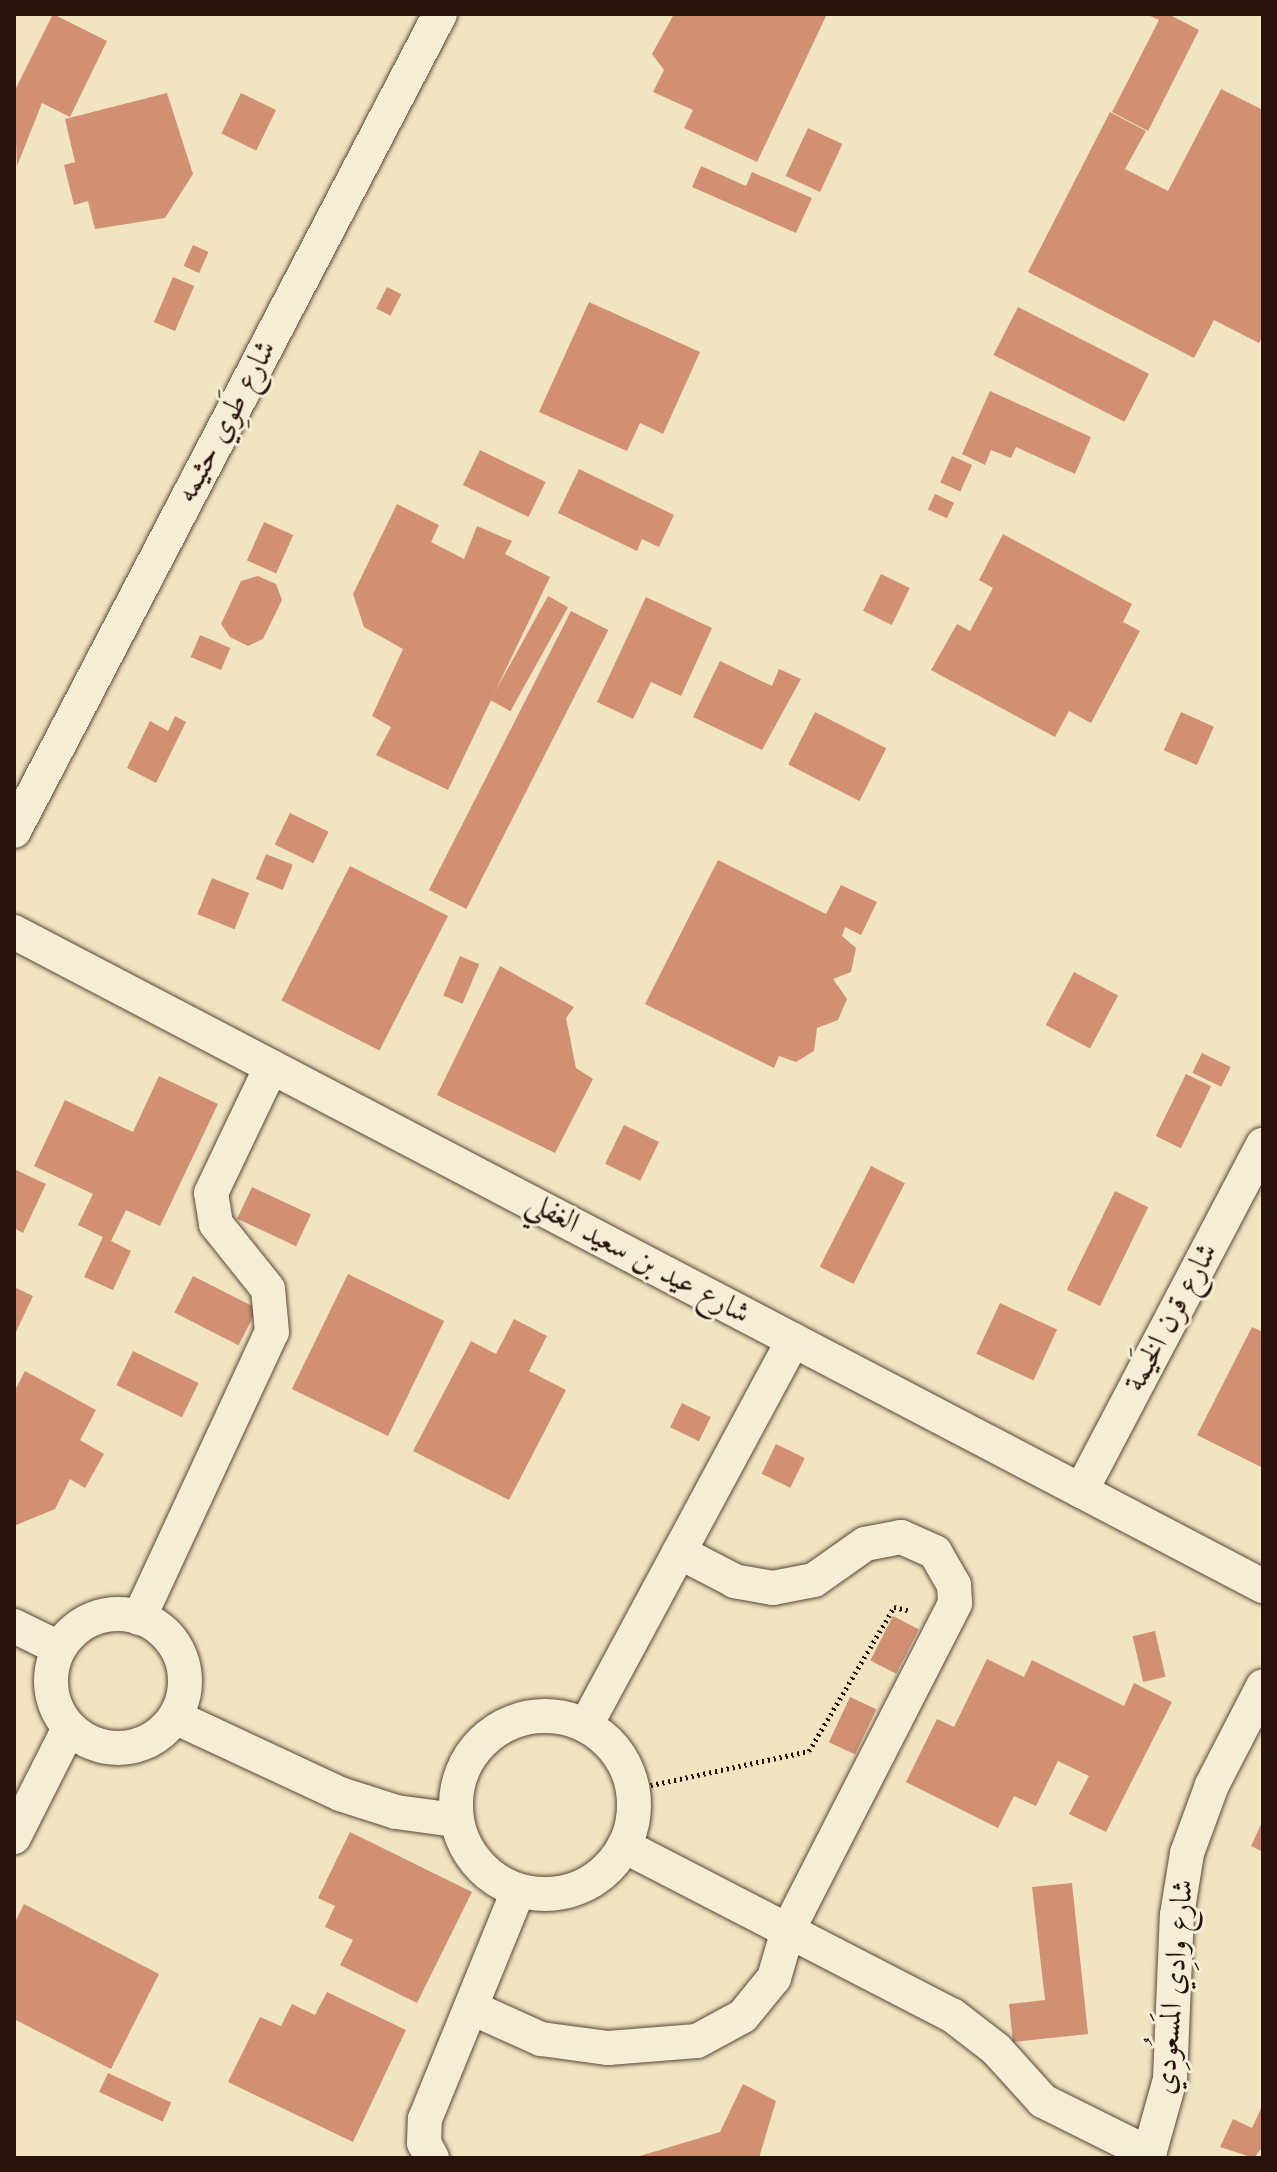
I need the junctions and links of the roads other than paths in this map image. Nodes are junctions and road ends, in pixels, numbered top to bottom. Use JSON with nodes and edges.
{"nodes":[{"id":1,"x":440,"y":14,"type":"edge"},
{"id":2,"x":14,"y":831,"type":"edge"},
{"id":3,"x":14,"y":932,"type":"edge"},
{"id":4,"x":271,"y":1067,"type":"junction"},
{"id":5,"x":1263,"y":1145,"type":"edge"},
{"id":6,"x":793,"y":1340,"type":"junction"},
{"id":7,"x":1081,"y":1491,"type":"junction"},
{"id":8,"x":679,"y":1552,"type":"junction"},
{"id":9,"x":1263,"y":1586,"type":"edge"},
{"id":10,"x":139,"y":1618,"type":"junction"},
{"id":11,"x":14,"y":1626,"type":"edge"},
{"id":12,"x":59,"y":1648,"type":"junction"},
{"id":13,"x":1263,"y":1686,"type":"edge"},
{"id":14,"x":175,"y":1717,"type":"junction"},
{"id":15,"x":586,"y":1725,"type":"junction"},
{"id":16,"x":69,"y":1728,"type":"junction"},
{"id":17,"x":456,"y":1820,"type":"junction"},
{"id":18,"x":14,"y":1837,"type":"edge"},
{"id":19,"x":624,"y":1846,"type":"junction"},
{"id":20,"x":518,"y":1891,"type":"junction"},
{"id":21,"x":788,"y":1930,"type":"junction"},
{"id":22,"x":472,"y":2008,"type":"junction"},
{"id":23,"x":1149,"y":2156,"type":"edge"},
{"id":24,"x":432,"y":2158,"type":"edge"}],
"edges":[{"from":1,"to":2,"type":"street","name":"شارع طَوِي حثيمه"},
{"from":3,"to":4,"type":"street","name":"شارع عيد بن سعيد الغفلي"},
{"from":4,"to":6,"type":"street","name":"شارع عيد بن سعيد الغفلي"},
{"from":4,"to":10,"type":"street"},
{"from":5,"to":7,"type":"street","name":"شارع قرن الخَيمة"},
{"from":6,"to":7,"type":"street","name":"شارع عيد بن سعيد الغفلي"},
{"from":6,"to":8,"type":"street"},
{"from":7,"to":9,"type":"street","name":"شارع عيد بن سعيد الغفلي"},
{"from":8,"to":15,"type":"street"},
{"from":8,"to":21,"type":"street"},
{"from":10,"to":12,"type":"street"},
{"from":10,"to":14,"type":"street"},
{"from":11,"to":12,"type":"street"},
{"from":12,"to":16,"type":"street"},
{"from":13,"to":23,"type":"street","name":"شارع وادِي المَسعُودِي"},
{"from":14,"to":16,"type":"street"},
{"from":14,"to":17,"type":"street"},
{"from":15,"to":17,"type":"street"},
{"from":15,"to":19,"type":"street"},
{"from":16,"to":18,"type":"street"},
{"from":17,"to":20,"type":"street"},
{"from":19,"to":20,"type":"street"},
{"from":19,"to":21,"type":"street"},
{"from":20,"to":22,"type":"street"},
{"from":21,"to":22,"type":"street"},
{"from":21,"to":23,"type":"street"},
{"from":22,"to":24,"type":"street"}]}
